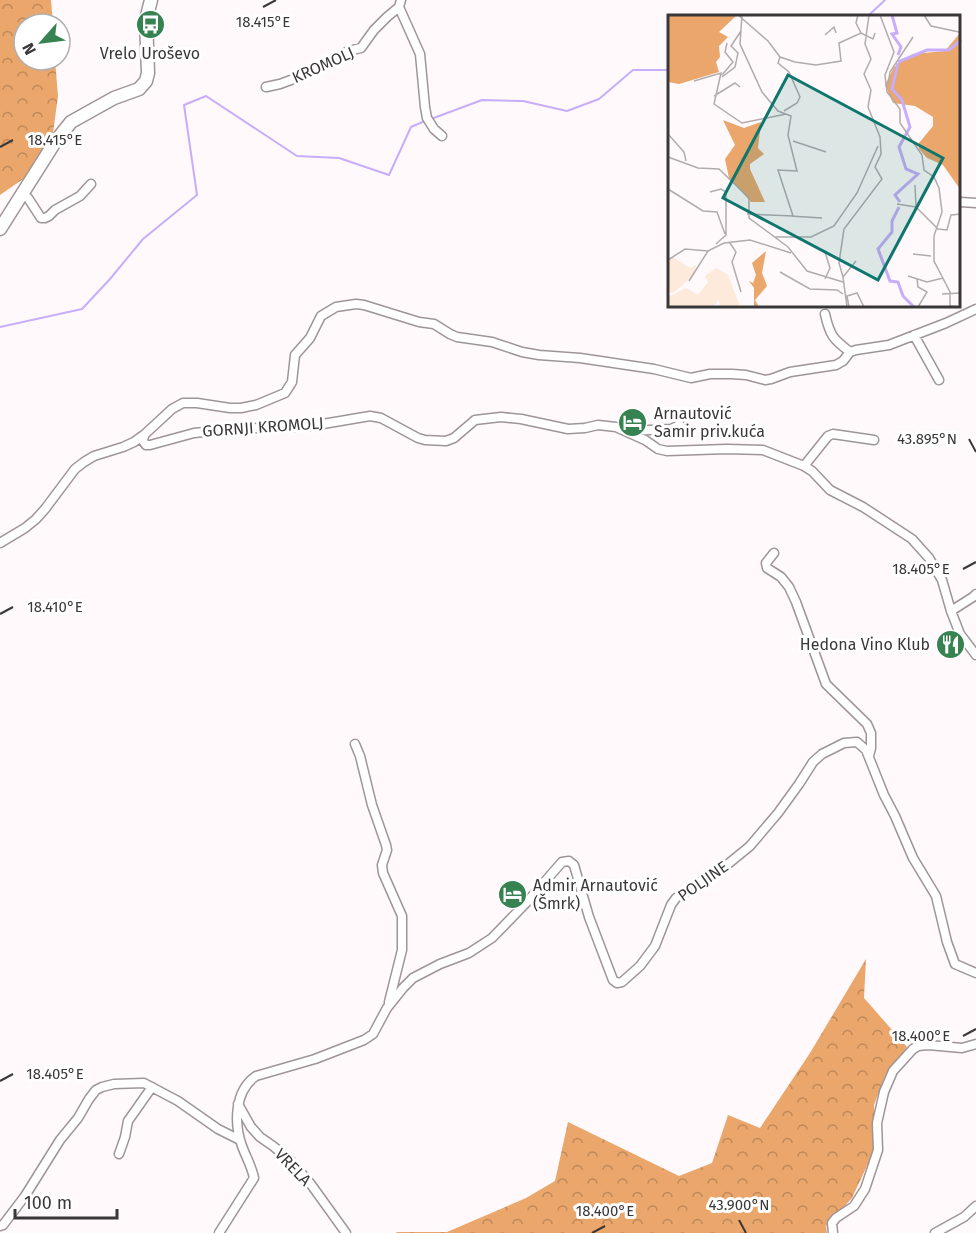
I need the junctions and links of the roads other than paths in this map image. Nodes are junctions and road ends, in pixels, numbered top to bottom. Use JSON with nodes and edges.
{"nodes":[{"id":1,"x":151,"y":0,"type":"edge"},
{"id":2,"x":400,"y":4,"type":"edge"},
{"id":3,"x":266,"y":87,"type":"dead end"},
{"id":4,"x":442,"y":136,"type":"dead end"},
{"id":5,"x":91,"y":184,"type":"dead end"},
{"id":6,"x":20,"y":195,"type":"junction"},
{"id":7,"x":961,"y":202,"type":"edge"},
{"id":8,"x":976,"y":203,"type":"edge"},
{"id":9,"x":0,"y":230,"type":"edge"},
{"id":10,"x":976,"y":309,"type":"edge"},
{"id":11,"x":825,"y":314,"type":"dead end"},
{"id":12,"x":914,"y":335,"type":"junction"},
{"id":13,"x":850,"y":352,"type":"junction"},
{"id":14,"x":939,"y":380,"type":"dead end"},
{"id":15,"x":680,"y":425,"type":"dead end"},
{"id":16,"x":625,"y":431,"type":"junction"},
{"id":17,"x":145,"y":434,"type":"junction"},
{"id":18,"x":874,"y":440,"type":"dead end"},
{"id":19,"x":804,"y":466,"type":"junction"},
{"id":20,"x":0,"y":543,"type":"edge"},
{"id":21,"x":774,"y":553,"type":"dead end"},
{"id":22,"x":976,"y":594,"type":"edge"},
{"id":23,"x":951,"y":611,"type":"junction"},
{"id":24,"x":976,"y":655,"type":"edge"},
{"id":25,"x":355,"y":744,"type":"dead end"},
{"id":26,"x":868,"y":756,"type":"junction"},
{"id":27,"x":976,"y":973,"type":"edge"},
{"id":28,"x":387,"y":1008,"type":"junction"},
{"id":29,"x":976,"y":1044,"type":"edge"},
{"id":30,"x":152,"y":1087,"type":"junction"},
{"id":31,"x":238,"y":1104,"type":"junction"},
{"id":32,"x":240,"y":1140,"type":"junction"},
{"id":33,"x":120,"y":1154,"type":"dead end"},
{"id":34,"x":976,"y":1206,"type":"edge"},
{"id":35,"x":0,"y":1226,"type":"edge"},
{"id":36,"x":219,"y":1233,"type":"edge"},
{"id":37,"x":346,"y":1233,"type":"edge"},
{"id":38,"x":833,"y":1233,"type":"edge"},
{"id":39,"x":935,"y":1233,"type":"edge"}],
"edges":[{"from":1,"to":6,"type":"street"},
{"from":2,"to":3,"type":"street","name":"KROMOLJ"},
{"from":2,"to":4,"type":"street","name":"KROMOLJ"},
{"from":5,"to":6,"type":"street"},
{"from":6,"to":9,"type":"street"},
{"from":7,"to":8,"type":"street"},
{"from":10,"to":12,"type":"street"},
{"from":11,"to":13,"type":"street"},
{"from":12,"to":13,"type":"street"},
{"from":12,"to":14,"type":"street"},
{"from":13,"to":17,"type":"street"},
{"from":15,"to":16,"type":"street"},
{"from":16,"to":17,"type":"street","name":"GORNJI KROMOLJ"},
{"from":16,"to":19,"type":"street","name":"GORNJI KROMOLJ"},
{"from":17,"to":20,"type":"street"},
{"from":18,"to":19,"type":"street"},
{"from":19,"to":23,"type":"street","name":"GORNJI KROMOLJ"},
{"from":21,"to":26,"type":"street"},
{"from":22,"to":23,"type":"street"},
{"from":23,"to":24,"type":"street","name":"GORNJI KROMOLJ"},
{"from":25,"to":28,"type":"street"},
{"from":26,"to":27,"type":"street"},
{"from":26,"to":28,"type":"street","name":"POLJINE"},
{"from":28,"to":31,"type":"street","name":"POLJINE"},
{"from":29,"to":38,"type":"street"},
{"from":30,"to":32,"type":"street"},
{"from":30,"to":33,"type":"street"},
{"from":30,"to":35,"type":"street"},
{"from":31,"to":32,"type":"street"},
{"from":31,"to":37,"type":"street","name":"VRELA"},
{"from":32,"to":36,"type":"street"},
{"from":34,"to":39,"type":"street"}]}
